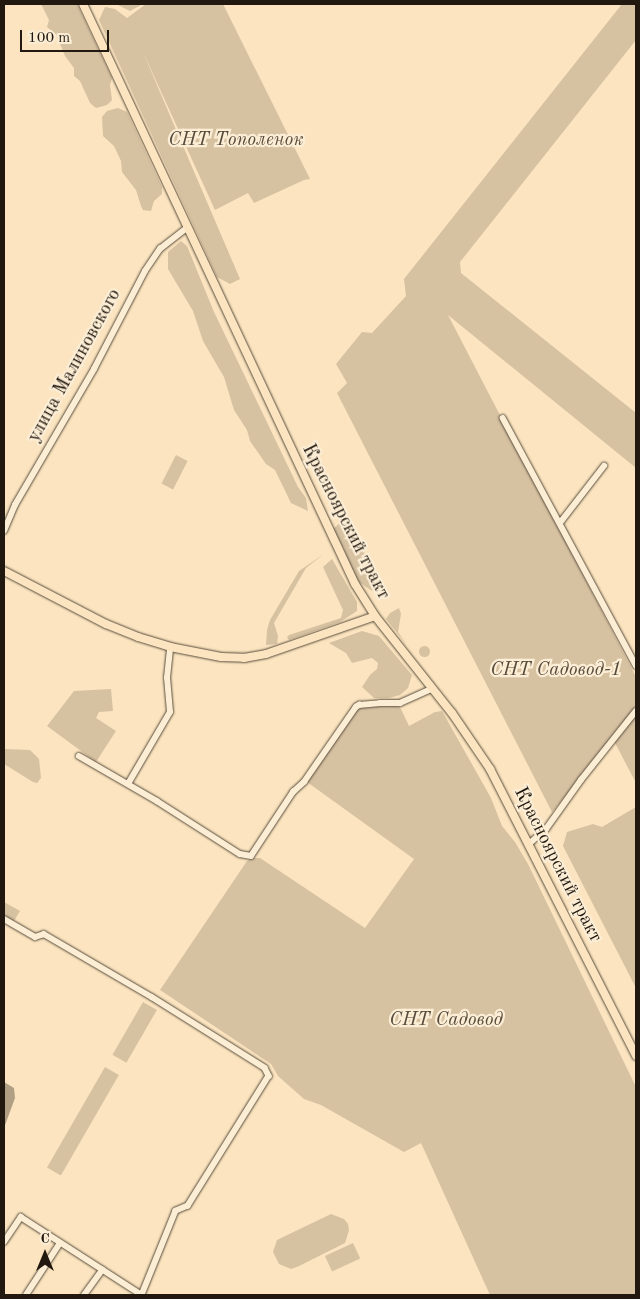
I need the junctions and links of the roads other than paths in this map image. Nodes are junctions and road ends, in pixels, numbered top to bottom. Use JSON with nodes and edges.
{"nodes":[{"id":1,"x":83,"y":4,"type":"edge"},
{"id":2,"x":187,"y":228,"type":"junction"},
{"id":3,"x":504,"y":418,"type":"dead end"},
{"id":4,"x":604,"y":466,"type":"dead end"},
{"id":5,"x":560,"y":523,"type":"junction"},
{"id":6,"x":4,"y":531,"type":"edge"},
{"id":7,"x":4,"y":571,"type":"edge"},
{"id":8,"x":375,"y":616,"type":"junction"},
{"id":9,"x":170,"y":647,"type":"junction"},
{"id":10,"x":636,"y":665,"type":"edge"},
{"id":11,"x":432,"y":689,"type":"junction"},
{"id":12,"x":636,"y":711,"type":"edge"},
{"id":13,"x":79,"y":756,"type":"dead end"},
{"id":14,"x":128,"y":784,"type":"junction"},
{"id":15,"x":530,"y":843,"type":"junction"},
{"id":16,"x":4,"y":919,"type":"edge"},
{"id":17,"x":636,"y":1056,"type":"edge"},
{"id":18,"x":4,"y":1242,"type":"edge"},
{"id":19,"x":60,"y":1243,"type":"junction"},
{"id":20,"x":102,"y":1270,"type":"junction"},
{"id":21,"x":26,"y":1295,"type":"edge"},
{"id":22,"x":84,"y":1295,"type":"edge"},
{"id":23,"x":142,"y":1295,"type":"edge"}],
"edges":[{"from":1,"to":2,"type":"main road","name":"Красноярский тракт"},
{"from":2,"to":6,"type":"street","name":"улица Малиновского"},
{"from":2,"to":8,"type":"main road","name":"Красноярский тракт"},
{"from":3,"to":5,"type":"street"},
{"from":4,"to":5,"type":"street"},
{"from":5,"to":10,"type":"street"},
{"from":7,"to":9,"type":"main road"},
{"from":8,"to":9,"type":"main road"},
{"from":8,"to":11,"type":"main road","name":"Красноярский тракт"},
{"from":9,"to":14,"type":"street"},
{"from":11,"to":14,"type":"street"},
{"from":11,"to":15,"type":"main road","name":"Красноярский тракт"},
{"from":12,"to":15,"type":"street"},
{"from":13,"to":14,"type":"street"},
{"from":15,"to":17,"type":"main road","name":"Красноярский тракт"},
{"from":16,"to":23,"type":"street"},
{"from":18,"to":19,"type":"street"},
{"from":19,"to":20,"type":"street"},
{"from":19,"to":21,"type":"street"},
{"from":20,"to":22,"type":"street"},
{"from":20,"to":23,"type":"street"}]}
